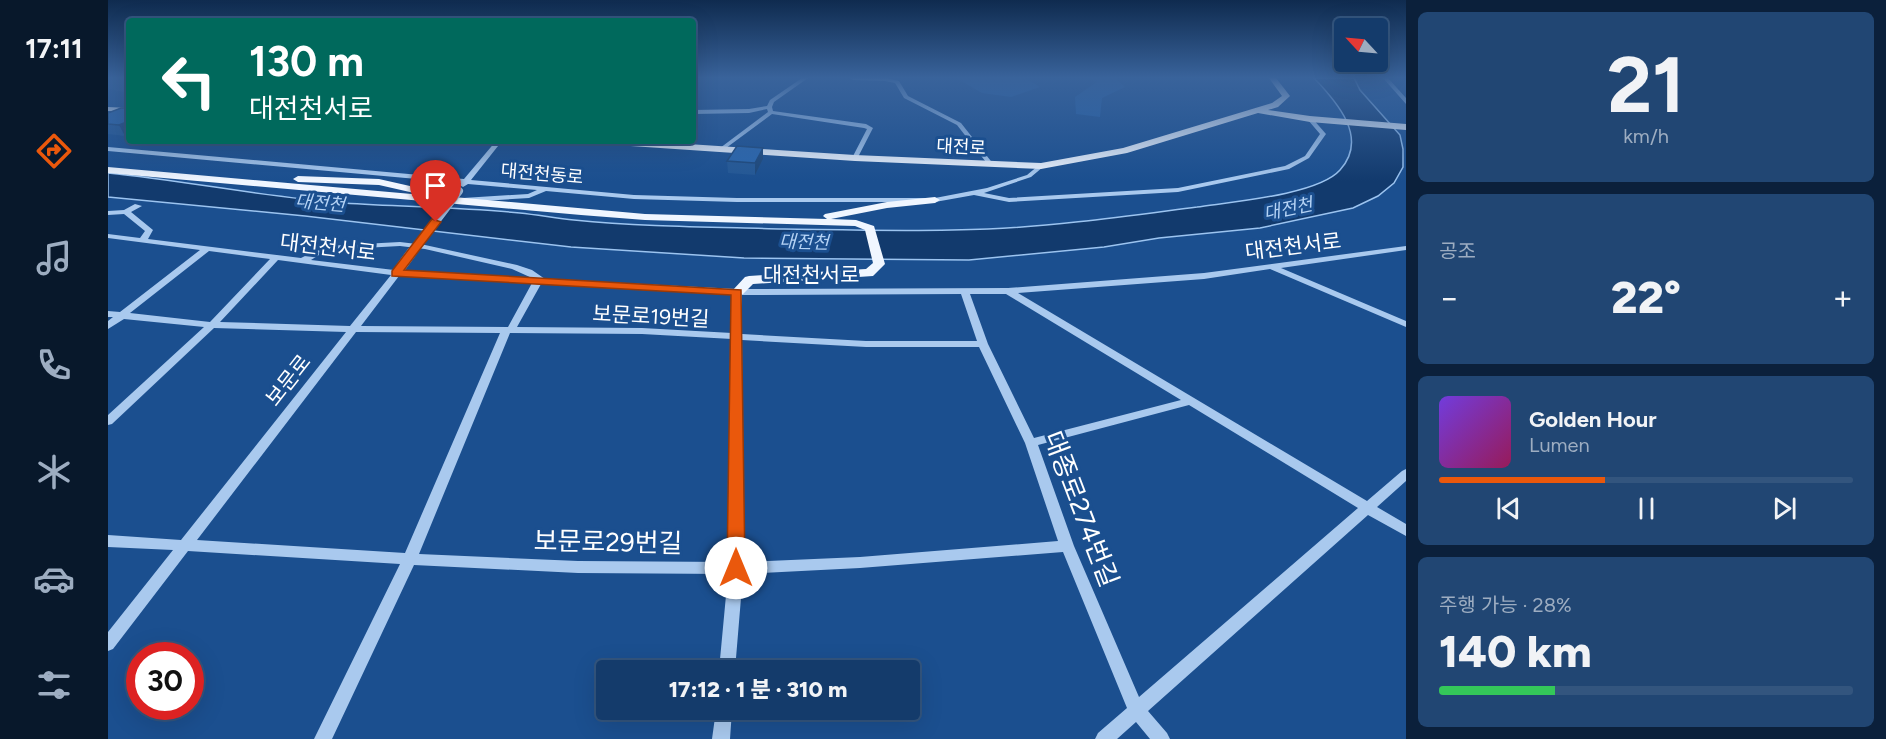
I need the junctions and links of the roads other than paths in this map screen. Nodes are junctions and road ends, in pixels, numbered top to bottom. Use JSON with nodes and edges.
{"nodes":[{"id":1,"x":766,"y":112,"type":"edge"},
{"id":2,"x":790,"y":112,"type":"edge"},
{"id":3,"x":938,"y":112,"type":"edge"},
{"id":4,"x":1252,"y":112,"type":"edge"},
{"id":5,"x":1267,"y":112,"type":"edge"},
{"id":6,"x":1310,"y":119,"type":"junction"},
{"id":7,"x":1406,"y":127,"type":"edge"},
{"id":8,"x":497,"y":144,"type":"edge"},
{"id":9,"x":646,"y":144,"type":"edge"},
{"id":10,"x":108,"y":149,"type":"edge"},
{"id":11,"x":722,"y":149,"type":"junction"},
{"id":12,"x":855,"y":158,"type":"junction"},
{"id":13,"x":991,"y":165,"type":"junction"},
{"id":14,"x":1041,"y":166,"type":"junction"},
{"id":15,"x":108,"y":170,"type":"edge"},
{"id":16,"x":375,"y":177,"type":"junction"},
{"id":17,"x":465,"y":182,"type":"junction"},
{"id":18,"x":241,"y":183,"type":"junction"},
{"id":19,"x":547,"y":189,"type":"junction"},
{"id":20,"x":974,"y":194,"type":"junction"},
{"id":21,"x":459,"y":196,"type":"junction"},
{"id":22,"x":432,"y":199,"type":"junction"},
{"id":23,"x":935,"y":200,"type":"junction"},
{"id":24,"x":138,"y":206,"type":"dead end"},
{"id":25,"x":126,"y":212,"type":"junction"},
{"id":26,"x":108,"y":213,"type":"edge"},
{"id":27,"x":806,"y":222,"type":"junction"},
{"id":28,"x":108,"y":236,"type":"edge"},
{"id":29,"x":142,"y":241,"type":"junction"},
{"id":30,"x":1406,"y":248,"type":"edge"},
{"id":31,"x":207,"y":249,"type":"junction"},
{"id":32,"x":276,"y":258,"type":"junction"},
{"id":33,"x":301,"y":261,"type":"junction"},
{"id":34,"x":1272,"y":267,"type":"junction"},
{"id":35,"x":398,"y":270,"type":"junction"},
{"id":36,"x":541,"y":281,"type":"junction"},
{"id":37,"x":1008,"y":291,"type":"junction"},
{"id":38,"x":738,"y":292,"type":"junction"},
{"id":39,"x":965,"y":292,"type":"junction"},
{"id":40,"x":108,"y":314,"type":"edge"},
{"id":41,"x":121,"y":315,"type":"junction"},
{"id":42,"x":1406,"y":324,"type":"edge"},
{"id":43,"x":212,"y":325,"type":"junction"},
{"id":44,"x":108,"y":326,"type":"edge"},
{"id":45,"x":353,"y":329,"type":"junction"},
{"id":46,"x":508,"y":330,"type":"junction"},
{"id":47,"x":737,"y":338,"type":"junction"},
{"id":48,"x":983,"y":344,"type":"junction"},
{"id":49,"x":1192,"y":401,"type":"junction"},
{"id":50,"x":108,"y":421,"type":"edge"},
{"id":51,"x":1031,"y":443,"type":"junction"},
{"id":52,"x":1406,"y":474,"type":"edge"},
{"id":53,"x":1366,"y":507,"type":"junction"},
{"id":54,"x":1406,"y":531,"type":"edge"},
{"id":55,"x":108,"y":541,"type":"edge"},
{"id":56,"x":184,"y":545,"type":"junction"},
{"id":57,"x":1067,"y":546,"type":"junction"},
{"id":58,"x":408,"y":561,"type":"junction"},
{"id":59,"x":736,"y":568,"type":"junction"},
{"id":60,"x":108,"y":644,"type":"edge"},
{"id":61,"x":728,"y":660,"type":"edge"},
{"id":62,"x":1136,"y":709,"type":"junction"},
{"id":63,"x":723,"y":720,"type":"edge"},
{"id":64,"x":323,"y":739,"type":"edge"},
{"id":65,"x":721,"y":739,"type":"edge"},
{"id":66,"x":1104,"y":739,"type":"edge"},
{"id":67,"x":1161,"y":739,"type":"edge"}],
"edges":[{"from":1,"to":11,"type":"street"},
{"from":2,"to":12,"type":"street"},
{"from":3,"to":13,"type":"street"},
{"from":4,"to":14,"type":"main road","name":"대전로"},
{"from":5,"to":6,"type":"main road"},
{"from":6,"to":7,"type":"main road"},
{"from":6,"to":20,"type":"street","name":"대전천동로"},
{"from":8,"to":17,"type":"street","name":"보문로"},
{"from":9,"to":11,"type":"main road","name":"대전로"},
{"from":10,"to":16,"type":"street","name":"대전천동로"},
{"from":11,"to":12,"type":"main road","name":"대전로"},
{"from":12,"to":13,"type":"main road","name":"대전로"},
{"from":13,"to":14,"type":"main road","name":"대전로"},
{"from":14,"to":20,"type":"street","name":"대전천동로"},
{"from":15,"to":18,"type":"main road"},
{"from":16,"to":17,"type":"street","name":"대전천동로"},
{"from":16,"to":18,"type":"main road"},
{"from":16,"to":22,"type":"main road"},
{"from":17,"to":19,"type":"street","name":"대전천동로"},
{"from":17,"to":21,"type":"street","name":"보문로"},
{"from":18,"to":22,"type":"main road"},
{"from":19,"to":21,"type":"street"},
{"from":19,"to":23,"type":"street","name":"대전천동로"},
{"from":20,"to":23,"type":"street","name":"대전천동로"},
{"from":21,"to":22,"type":"main road"},
{"from":21,"to":27,"type":"main road"},
{"from":21,"to":35,"type":"street","name":"보문로","bridge":true},
{"from":23,"to":27,"type":"main road"},
{"from":24,"to":25,"type":"street"},
{"from":25,"to":26,"type":"street"},
{"from":25,"to":29,"type":"street"},
{"from":27,"to":38,"type":"main road"},
{"from":28,"to":29,"type":"street","name":"대전천서로"},
{"from":29,"to":31,"type":"street","name":"대전천서로"},
{"from":30,"to":34,"type":"street","name":"대전천서로"},
{"from":31,"to":32,"type":"street","name":"대전천서로"},
{"from":31,"to":41,"type":"street"},
{"from":32,"to":33,"type":"street","name":"대전천서로"},
{"from":32,"to":43,"type":"street"},
{"from":33,"to":35,"type":"street","name":"대전천서로"},
{"from":33,"to":36,"type":"street"},
{"from":34,"to":37,"type":"street","name":"대전천서로"},
{"from":34,"to":42,"type":"street"},
{"from":35,"to":36,"type":"street","name":"대전천서로"},
{"from":35,"to":45,"type":"street","name":"보문로"},
{"from":36,"to":38,"type":"street","name":"대전천서로"},
{"from":36,"to":46,"type":"street"},
{"from":37,"to":39,"type":"street","name":"대전천서로"},
{"from":37,"to":49,"type":"street"},
{"from":38,"to":39,"type":"street","name":"대전천서로"},
{"from":38,"to":47,"type":"street"},
{"from":39,"to":48,"type":"street","name":"대종로274번길"},
{"from":40,"to":41,"type":"street","name":"보문로19번길"},
{"from":41,"to":43,"type":"street","name":"보문로19번길"},
{"from":41,"to":44,"type":"street"},
{"from":43,"to":45,"type":"street","name":"보문로19번길"},
{"from":43,"to":50,"type":"street"},
{"from":45,"to":46,"type":"street","name":"보문로19번길"},
{"from":45,"to":56,"type":"street","name":"보문로"},
{"from":46,"to":47,"type":"street","name":"보문로19번길"},
{"from":46,"to":58,"type":"street"},
{"from":47,"to":48,"type":"street","name":"보문로19번길"},
{"from":47,"to":59,"type":"street"},
{"from":48,"to":51,"type":"street","name":"대종로274번길"},
{"from":49,"to":51,"type":"street"},
{"from":49,"to":53,"type":"street"},
{"from":51,"to":57,"type":"street","name":"대종로274번길"},
{"from":52,"to":53,"type":"street"},
{"from":53,"to":54,"type":"street"},
{"from":53,"to":62,"type":"street"},
{"from":55,"to":56,"type":"street","name":"보문로29번길"},
{"from":56,"to":58,"type":"street","name":"보문로29번길"},
{"from":56,"to":60,"type":"street","name":"보문로"},
{"from":57,"to":59,"type":"street","name":"보문로29번길"},
{"from":57,"to":62,"type":"street","name":"대종로274번길"},
{"from":58,"to":59,"type":"street","name":"보문로29번길"},
{"from":58,"to":64,"type":"street"},
{"from":59,"to":61,"type":"street"},
{"from":62,"to":66,"type":"street"},
{"from":62,"to":67,"type":"street","name":"대종로274번길"},
{"from":63,"to":65,"type":"street"}]}
